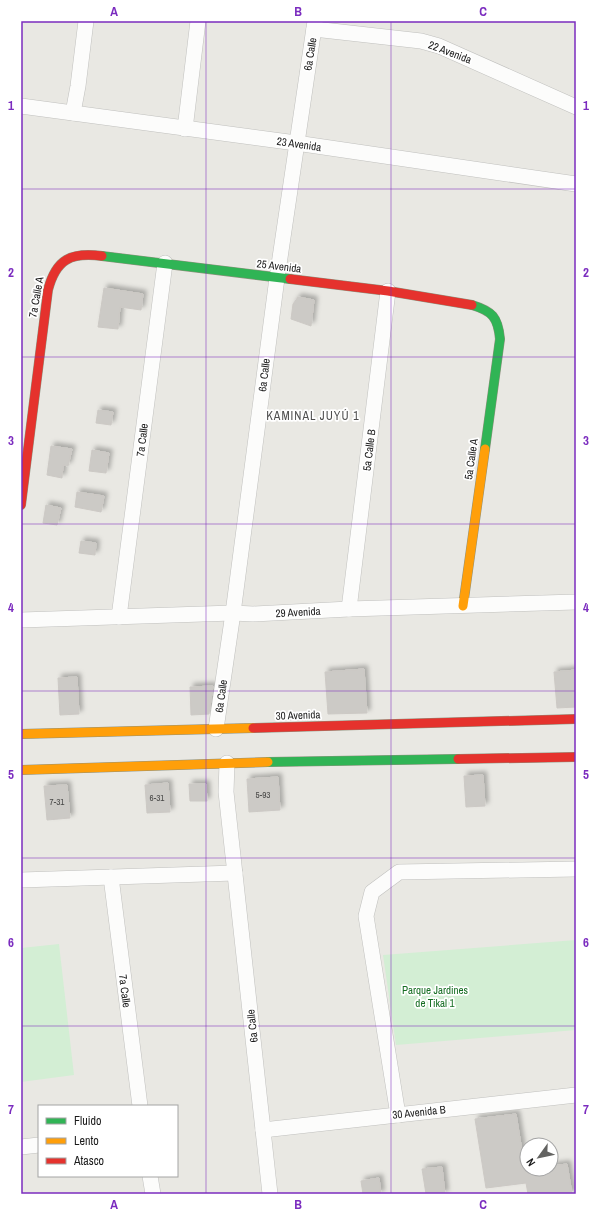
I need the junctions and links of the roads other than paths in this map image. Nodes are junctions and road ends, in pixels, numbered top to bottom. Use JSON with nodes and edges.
{"nodes":[{"id":1,"x":86,"y":21,"type":"edge"},
{"id":2,"x":198,"y":21,"type":"edge"},
{"id":3,"x":315,"y":25,"type":"edge"},
{"id":4,"x":21,"y":106,"type":"edge"},
{"id":5,"x":576,"y":107,"type":"edge"},
{"id":6,"x":73,"y":113,"type":"junction"},
{"id":7,"x":185,"y":129,"type":"junction"},
{"id":8,"x":296,"y":143,"type":"junction"},
{"id":9,"x":576,"y":184,"type":"edge"},
{"id":10,"x":60,"y":263,"type":"joint"},
{"id":11,"x":165,"y":263,"type":"junction"},
{"id":12,"x":277,"y":278,"type":"junction"},
{"id":13,"x":388,"y":291,"type":"junction"},
{"id":14,"x":494,"y":316,"type":"joint"},
{"id":15,"x":21,"y":505,"type":"edge"},
{"id":16,"x":576,"y":602,"type":"edge"},
{"id":17,"x":463,"y":606,"type":"junction"},
{"id":18,"x":349,"y":609,"type":"junction"},
{"id":19,"x":233,"y":613,"type":"junction"},
{"id":20,"x":119,"y":616,"type":"junction"},
{"id":21,"x":21,"y":620,"type":"edge"},
{"id":22,"x":576,"y":719,"type":"edge"},
{"id":23,"x":216,"y":729,"type":"junction"},
{"id":24,"x":21,"y":734,"type":"edge"},
{"id":25,"x":576,"y":757,"type":"edge"},
{"id":26,"x":227,"y":763,"type":"junction"},
{"id":27,"x":21,"y":770,"type":"edge"},
{"id":28,"x":576,"y":869,"type":"edge"},
{"id":29,"x":235,"y":873,"type":"junction"},
{"id":30,"x":111,"y":877,"type":"junction"},
{"id":31,"x":21,"y":880,"type":"edge"},
{"id":32,"x":576,"y":1095,"type":"edge"},
{"id":33,"x":140,"y":1105,"type":"edge"},
{"id":34,"x":398,"y":1115,"type":"junction"},
{"id":35,"x":263,"y":1130,"type":"junction"},
{"id":36,"x":38,"y":1145,"type":"edge"},
{"id":37,"x":21,"y":1146,"type":"edge"},
{"id":38,"x":150,"y":1177,"type":"edge"},
{"id":39,"x":153,"y":1194,"type":"edge"},
{"id":40,"x":270,"y":1194,"type":"edge"}],
"edges":[{"from":1,"to":6,"type":"street"},
{"from":2,"to":7,"type":"street"},
{"from":3,"to":5,"type":"street","name":"22 Avenida"},
{"from":3,"to":8,"type":"street","name":"6a Calle"},
{"from":4,"to":6,"type":"street","name":"23 Avenida"},
{"from":6,"to":7,"type":"street","name":"23 Avenida"},
{"from":7,"to":8,"type":"street","name":"23 Avenida"},
{"from":8,"to":9,"type":"street","name":"23 Avenida"},
{"from":8,"to":12,"type":"street","name":"6a Calle"},
{"from":10,"to":11,"type":"street","name":"25 Avenida"},
{"from":10,"to":15,"type":"street","name":"7a Calle A"},
{"from":11,"to":12,"type":"street","name":"25 Avenida"},
{"from":11,"to":20,"type":"street","name":"7a Calle"},
{"from":12,"to":13,"type":"street","name":"25 Avenida"},
{"from":12,"to":19,"type":"street","name":"6a Calle"},
{"from":13,"to":14,"type":"street","name":"25 Avenida"},
{"from":13,"to":18,"type":"street","name":"5a Calle B"},
{"from":14,"to":17,"type":"street","name":"5a Calle A"},
{"from":16,"to":17,"type":"street","name":"29 Avenida"},
{"from":17,"to":18,"type":"street","name":"29 Avenida"},
{"from":18,"to":19,"type":"street","name":"29 Avenida"},
{"from":19,"to":20,"type":"street","name":"29 Avenida"},
{"from":19,"to":23,"type":"street","name":"6a Calle"},
{"from":20,"to":21,"type":"street","name":"29 Avenida"},
{"from":22,"to":23,"type":"street","name":"30 Avenida"},
{"from":23,"to":24,"type":"street","name":"30 Avenida"},
{"from":25,"to":26,"type":"street"},
{"from":26,"to":27,"type":"street"},
{"from":26,"to":29,"type":"street","name":"6a Calle"},
{"from":28,"to":34,"type":"street"},
{"from":29,"to":30,"type":"street"},
{"from":29,"to":35,"type":"street","name":"6a Calle"},
{"from":30,"to":31,"type":"street"},
{"from":30,"to":33,"type":"street","name":"7a Calle"},
{"from":32,"to":34,"type":"street","name":"30 Avenida B"},
{"from":34,"to":35,"type":"street","name":"30 Avenida B"},
{"from":35,"to":40,"type":"street","name":"6a Calle"},
{"from":36,"to":37,"type":"street"},
{"from":38,"to":39,"type":"street"}]}
